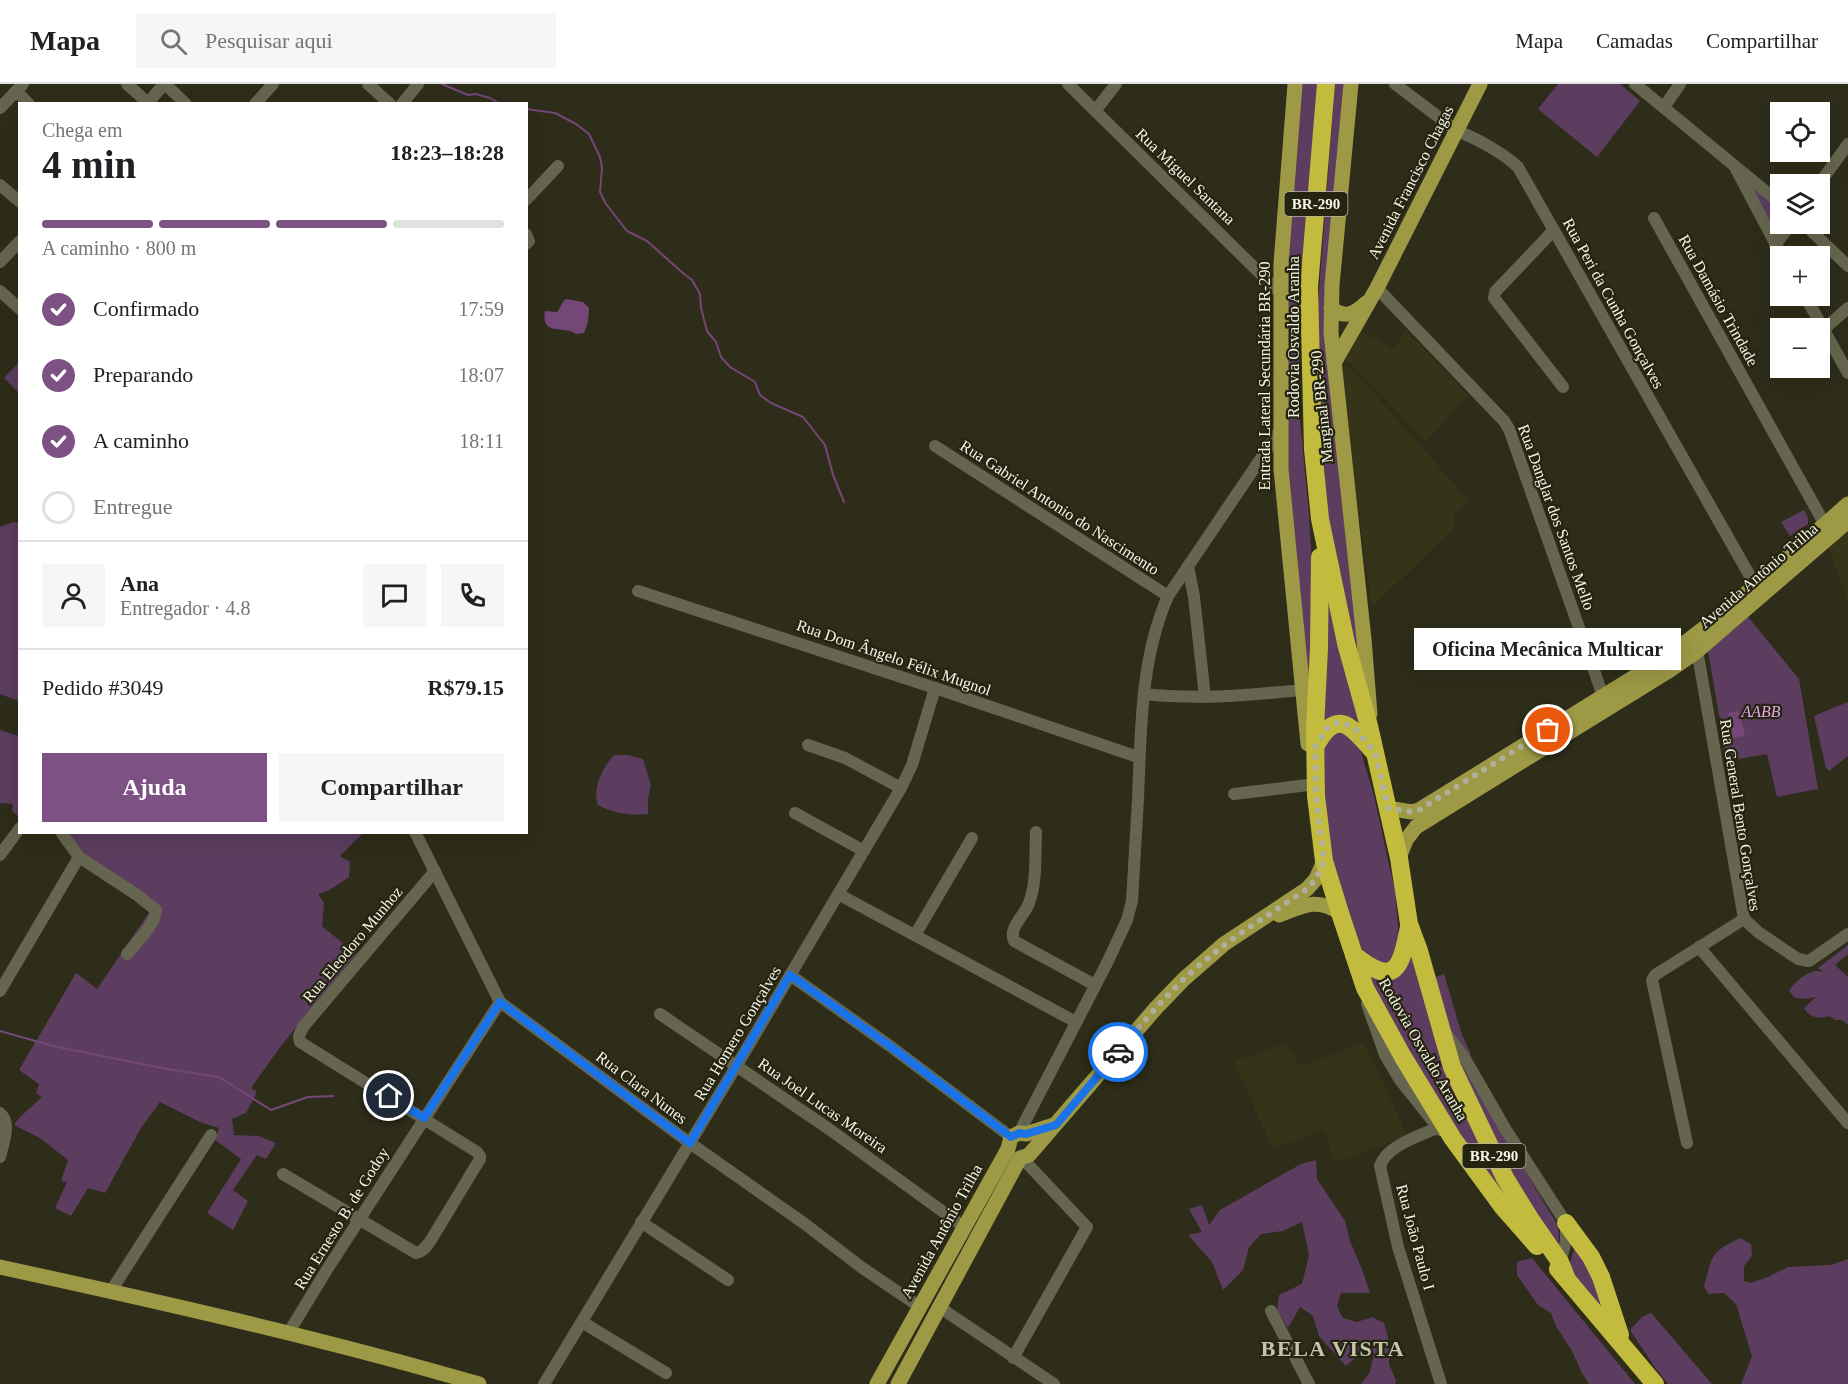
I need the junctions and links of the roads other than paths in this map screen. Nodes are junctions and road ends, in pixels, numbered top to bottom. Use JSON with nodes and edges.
{"nodes":[{"id":1,"x":127,"y":84,"type":"edge"},
{"id":2,"x":164,"y":84,"type":"edge"},
{"id":3,"x":273,"y":84,"type":"edge"},
{"id":4,"x":368,"y":84,"type":"edge"},
{"id":5,"x":418,"y":84,"type":"edge"},
{"id":6,"x":1068,"y":84,"type":"edge"},
{"id":7,"x":1116,"y":84,"type":"edge"},
{"id":8,"x":1295,"y":84,"type":"edge"},
{"id":9,"x":1326,"y":84,"type":"edge"},
{"id":10,"x":1351,"y":84,"type":"edge"},
{"id":11,"x":1395,"y":84,"type":"edge"},
{"id":12,"x":1480,"y":84,"type":"edge"},
{"id":13,"x":1635,"y":84,"type":"edge"},
{"id":14,"x":1680,"y":84,"type":"edge"},
{"id":15,"x":19,"y":88,"type":"edge"},
{"id":16,"x":28,"y":102,"type":"edge"},
{"id":17,"x":146,"y":102,"type":"edge"},
{"id":18,"x":148,"y":102,"type":"edge"},
{"id":19,"x":184,"y":102,"type":"edge"},
{"id":20,"x":258,"y":102,"type":"edge"},
{"id":21,"x":388,"y":102,"type":"edge"},
{"id":22,"x":404,"y":102,"type":"edge"},
{"id":23,"x":1664,"y":107,"type":"junction"},
{"id":24,"x":0,"y":108,"type":"edge"},
{"id":25,"x":1095,"y":111,"type":"junction"},
{"id":26,"x":1457,"y":131,"type":"junction"},
{"id":27,"x":1848,"y":144,"type":"edge"},
{"id":28,"x":1733,"y":162,"type":"junction"},
{"id":29,"x":558,"y":166,"type":"dead end"},
{"id":30,"x":1826,"y":174,"type":"edge"},
{"id":31,"x":0,"y":185,"type":"edge"},
{"id":32,"x":1770,"y":194,"type":"edge"},
{"id":33,"x":528,"y":198,"type":"edge"},
{"id":34,"x":18,"y":200,"type":"edge"},
{"id":35,"x":1654,"y":218,"type":"dead end"},
{"id":36,"x":1554,"y":230,"type":"junction"},
{"id":37,"x":1814,"y":234,"type":"edge"},
{"id":38,"x":18,"y":243,"type":"edge"},
{"id":39,"x":1776,"y":246,"type":"edge"},
{"id":40,"x":0,"y":262,"type":"edge"},
{"id":41,"x":1848,"y":266,"type":"edge"},
{"id":42,"x":0,"y":291,"type":"edge"},
{"id":43,"x":1280,"y":293,"type":"junction"},
{"id":44,"x":1375,"y":293,"type":"junction"},
{"id":45,"x":18,"y":307,"type":"edge"},
{"id":46,"x":1331,"y":308,"type":"junction"},
{"id":47,"x":1848,"y":308,"type":"edge"},
{"id":48,"x":1830,"y":324,"type":"edge"},
{"id":49,"x":1830,"y":340,"type":"edge"},
{"id":50,"x":1334,"y":363,"type":"junction"},
{"id":51,"x":1848,"y":374,"type":"edge"},
{"id":52,"x":1563,"y":387,"type":"dead end"},
{"id":53,"x":1280,"y":430,"type":"junction"},
{"id":54,"x":935,"y":446,"type":"dead end"},
{"id":55,"x":1255,"y":467,"type":"junction"},
{"id":56,"x":1281,"y":469,"type":"junction"},
{"id":57,"x":1848,"y":504,"type":"edge"},
{"id":58,"x":1320,"y":519,"type":"junction"},
{"id":59,"x":1848,"y":521,"type":"edge"},
{"id":60,"x":1824,"y":523,"type":"junction"},
{"id":61,"x":1188,"y":566,"type":"junction"},
{"id":62,"x":638,"y":591,"type":"dead end"},
{"id":63,"x":1758,"y":591,"type":"junction"},
{"id":64,"x":1168,"y":596,"type":"junction"},
{"id":65,"x":1696,"y":652,"type":"junction"},
{"id":66,"x":935,"y":688,"type":"junction"},
{"id":67,"x":1302,"y":690,"type":"junction"},
{"id":68,"x":1144,"y":694,"type":"junction"},
{"id":69,"x":1603,"y":696,"type":"junction"},
{"id":70,"x":1205,"y":697,"type":"junction"},
{"id":71,"x":1369,"y":726,"type":"junction"},
{"id":72,"x":807,"y":745,"type":"dead end"},
{"id":73,"x":1315,"y":747,"type":"junction"},
{"id":74,"x":1375,"y":752,"type":"junction"},
{"id":75,"x":1138,"y":757,"type":"junction"},
{"id":76,"x":1316,"y":779,"type":"junction"},
{"id":77,"x":901,"y":788,"type":"junction"},
{"id":78,"x":1234,"y":794,"type":"dead end"},
{"id":79,"x":1388,"y":808,"type":"junction"},
{"id":80,"x":795,"y":813,"type":"dead end"},
{"id":81,"x":1422,"y":815,"type":"junction"},
{"id":82,"x":18,"y":831,"type":"edge"},
{"id":83,"x":1036,"y":832,"type":"dead end"},
{"id":84,"x":62,"y":834,"type":"edge"},
{"id":85,"x":416,"y":834,"type":"edge"},
{"id":86,"x":972,"y":838,"type":"dead end"},
{"id":87,"x":864,"y":851,"type":"junction"},
{"id":88,"x":0,"y":855,"type":"edge"},
{"id":89,"x":79,"y":857,"type":"junction"},
{"id":90,"x":1399,"y":858,"type":"junction"},
{"id":91,"x":1324,"y":861,"type":"junction"},
{"id":92,"x":435,"y":871,"type":"junction"},
{"id":93,"x":838,"y":894,"type":"junction"},
{"id":94,"x":1340,"y":913,"type":"junction"},
{"id":95,"x":1744,"y":919,"type":"junction"},
{"id":96,"x":1262,"y":920,"type":"junction"},
{"id":97,"x":1409,"y":924,"type":"junction"},
{"id":98,"x":1848,"y":934,"type":"edge"},
{"id":99,"x":915,"y":935,"type":"junction"},
{"id":100,"x":1699,"y":947,"type":"junction"},
{"id":101,"x":127,"y":954,"type":"dead end"},
{"id":102,"x":1354,"y":955,"type":"junction"},
{"id":103,"x":790,"y":975,"type":"junction"},
{"id":104,"x":1095,"y":985,"type":"junction"},
{"id":105,"x":1365,"y":988,"type":"junction"},
{"id":106,"x":0,"y":991,"type":"edge"},
{"id":107,"x":500,"y":1002,"type":"junction"},
{"id":108,"x":660,"y":1014,"type":"dead end"},
{"id":109,"x":1076,"y":1022,"type":"junction"},
{"id":110,"x":1440,"y":1026,"type":"junction"},
{"id":111,"x":737,"y":1065,"type":"junction"},
{"id":112,"x":0,"y":1113,"type":"edge"},
{"id":113,"x":424,"y":1118,"type":"junction"},
{"id":114,"x":1848,"y":1123,"type":"edge"},
{"id":115,"x":1437,"y":1128,"type":"junction"},
{"id":116,"x":211,"y":1135,"type":"dead end"},
{"id":117,"x":1453,"y":1139,"type":"junction"},
{"id":118,"x":690,"y":1143,"type":"junction"},
{"id":119,"x":1687,"y":1143,"type":"dead end"},
{"id":120,"x":1020,"y":1146,"type":"junction"},
{"id":121,"x":0,"y":1157,"type":"edge"},
{"id":122,"x":283,"y":1174,"type":"dead end"},
{"id":123,"x":359,"y":1220,"type":"junction"},
{"id":124,"x":641,"y":1222,"type":"junction"},
{"id":125,"x":1566,"y":1223,"type":"junction"},
{"id":126,"x":964,"y":1227,"type":"junction"},
{"id":127,"x":0,"y":1267,"type":"edge"},
{"id":128,"x":1563,"y":1269,"type":"junction"},
{"id":129,"x":728,"y":1280,"type":"dead end"},
{"id":130,"x":111,"y":1291,"type":"junction"},
{"id":131,"x":920,"y":1307,"type":"junction"},
{"id":132,"x":939,"y":1307,"type":"junction"},
{"id":133,"x":1271,"y":1311,"type":"dead end"},
{"id":134,"x":582,"y":1322,"type":"junction"},
{"id":135,"x":289,"y":1332,"type":"junction"},
{"id":136,"x":1627,"y":1350,"type":"junction"},
{"id":137,"x":1014,"y":1358,"type":"junction"},
{"id":138,"x":666,"y":1373,"type":"dead end"},
{"id":139,"x":479,"y":1384,"type":"edge"},
{"id":140,"x":544,"y":1384,"type":"edge"},
{"id":141,"x":877,"y":1384,"type":"edge"},
{"id":142,"x":898,"y":1384,"type":"edge"},
{"id":143,"x":1054,"y":1384,"type":"edge"},
{"id":144,"x":1309,"y":1384,"type":"edge"},
{"id":145,"x":1440,"y":1384,"type":"edge"},
{"id":146,"x":1655,"y":1384,"type":"edge"}],
"edges":[{"from":1,"to":17,"type":"street"},
{"from":2,"to":18,"type":"street"},
{"from":2,"to":19,"type":"street"},
{"from":3,"to":20,"type":"street"},
{"from":4,"to":21,"type":"street"},
{"from":5,"to":22,"type":"street"},
{"from":6,"to":25,"type":"street","name":"Rua Miguel Santana"},
{"from":7,"to":25,"type":"street"},
{"from":8,"to":43,"type":"main road","name":"Entrada Lateral Secundária BR-290"},
{"from":9,"to":58,"type":"highway","name":"Rodovia Osvaldo Aranha","number":"BR-290"},
{"from":10,"to":46,"type":"main road","name":"Marginal BR-290"},
{"from":11,"to":26,"type":"street","name":"Rua Peri da Cunha Gonçalves"},
{"from":12,"to":26,"type":"main road","name":"Avenida Francisco Chagas"},
{"from":13,"to":23,"type":"street"},
{"from":14,"to":23,"type":"street"},
{"from":15,"to":16,"type":"street"},
{"from":15,"to":24,"type":"street"},
{"from":23,"to":28,"type":"street"},
{"from":25,"to":43,"type":"street","name":"Rua Miguel Santana"},
{"from":26,"to":36,"type":"street","name":"Rua Peri da Cunha Gonçalves"},
{"from":26,"to":44,"type":"main road","name":"Avenida Francisco Chagas"},
{"from":27,"to":30,"type":"street"},
{"from":28,"to":32,"type":"street"},
{"from":28,"to":39,"type":"street"},
{"from":29,"to":33,"type":"street"},
{"from":31,"to":34,"type":"street"},
{"from":35,"to":60,"type":"street","name":"Rua Damásio Trindade"},
{"from":36,"to":52,"type":"street"},
{"from":36,"to":63,"type":"street","name":"Rua Peri da Cunha Gonçalves"},
{"from":37,"to":41,"type":"street"},
{"from":38,"to":40,"type":"street"},
{"from":42,"to":45,"type":"street"},
{"from":43,"to":53,"type":"main road","name":"Entrada Lateral Secundária BR-290"},
{"from":44,"to":46,"type":"main road","name":"Avenida Francisco Chagas"},
{"from":44,"to":50,"type":"main road","name":"Avenida Francisco Chagas"},
{"from":44,"to":69,"type":"street","name":"Rua Danglar dos Santos Mello"},
{"from":46,"to":50,"type":"main road","name":"Marginal BR-290"},
{"from":47,"to":48,"type":"street"},
{"from":49,"to":51,"type":"street"},
{"from":50,"to":71,"type":"main road","name":"Marginal BR-290"},
{"from":53,"to":55,"type":"street"},
{"from":53,"to":56,"type":"main road","name":"Entrada Lateral Secundária BR-290"},
{"from":54,"to":64,"type":"street","name":"Rua Gabriel Antonio do Nascimento"},
{"from":55,"to":56,"type":"street"},
{"from":55,"to":61,"type":"street"},
{"from":56,"to":67,"type":"main road","name":"Entrada Lateral Secundária BR-290"},
{"from":57,"to":60,"type":"main road","name":"Avenida Antônio Trilha"},
{"from":58,"to":71,"type":"highway","name":"Rodovia Osvaldo Aranha","number":"BR-290"},
{"from":58,"to":73,"type":"highway","name":"Rodovia Osvaldo Aranha","number":"BR-290"},
{"from":59,"to":63,"type":"main road","name":"Avenida Antônio Trilha"},
{"from":60,"to":63,"type":"main road","name":"Avenida Antônio Trilha"},
{"from":61,"to":64,"type":"street"},
{"from":61,"to":70,"type":"street"},
{"from":62,"to":66,"type":"street","name":"Rua Dom Ângelo Félix Mugnol"},
{"from":63,"to":65,"type":"main road","name":"Avenida Antônio Trilha"},
{"from":63,"to":69,"type":"main road","name":"Avenida Antônio Trilha"},
{"from":64,"to":68,"type":"street"},
{"from":65,"to":81,"type":"main road","name":"Avenida Antônio Trilha"},
{"from":65,"to":95,"type":"street","name":"Rua General Bento Gonçalves"},
{"from":66,"to":75,"type":"street","name":"Rua Dom Ângelo Félix Mugnol"},
{"from":66,"to":77,"type":"street","name":"Rua Homero Gonçalves"},
{"from":67,"to":70,"type":"street"},
{"from":67,"to":76,"type":"main road","name":"Entrada Lateral Secundária BR-290"},
{"from":68,"to":70,"type":"street"},
{"from":68,"to":75,"type":"street"},
{"from":69,"to":81,"type":"main road","name":"Avenida Antônio Trilha"},
{"from":71,"to":74,"type":"highway","name":"Rodovia Osvaldo Aranha","number":"BR-290"},
{"from":72,"to":77,"type":"street"},
{"from":73,"to":74,"type":"highway","number":"BR-290"},
{"from":73,"to":76,"type":"highway","name":"Rodovia Osvaldo Aranha","number":"BR-290"},
{"from":74,"to":79,"type":"highway","name":"Rodovia Osvaldo Aranha","number":"BR-290"},
{"from":75,"to":104,"type":"street"},
{"from":76,"to":78,"type":"street"},
{"from":76,"to":91,"type":"highway","name":"Rodovia Osvaldo Aranha","number":"BR-290"},
{"from":77,"to":87,"type":"street","name":"Rua Homero Gonçalves"},
{"from":79,"to":81,"type":"main road"},
{"from":79,"to":90,"type":"highway","name":"Rodovia Osvaldo Aranha","number":"BR-290"},
{"from":80,"to":87,"type":"street"},
{"from":81,"to":90,"type":"main road","name":"Avenida Antônio Trilha"},
{"from":82,"to":88,"type":"street"},
{"from":83,"to":104,"type":"street"},
{"from":84,"to":89,"type":"street"},
{"from":85,"to":92,"type":"street","name":"Rua Clara Nunes"},
{"from":86,"to":99,"type":"street"},
{"from":87,"to":93,"type":"street","name":"Rua Homero Gonçalves"},
{"from":89,"to":101,"type":"street"},
{"from":89,"to":106,"type":"street"},
{"from":90,"to":97,"type":"highway","name":"Rodovia Osvaldo Aranha","number":"BR-290"},
{"from":91,"to":94,"type":"highway","name":"Rodovia Osvaldo Aranha","number":"BR-290"},
{"from":91,"to":96,"type":"main road"},
{"from":92,"to":107,"type":"street","name":"Rua Clara Nunes"},
{"from":92,"to":113,"type":"street","name":"Rua Eleodoro Munhoz"},
{"from":93,"to":99,"type":"street"},
{"from":93,"to":103,"type":"street","name":"Rua Homero Gonçalves"},
{"from":94,"to":96,"type":"main road"},
{"from":94,"to":102,"type":"highway","name":"Rodovia Osvaldo Aranha","number":"BR-290"},
{"from":95,"to":98,"type":"street"},
{"from":95,"to":100,"type":"street","name":"Rua General Bento Gonçalves"},
{"from":96,"to":120,"type":"main road"},
{"from":97,"to":102,"type":"highway","number":"BR-290"},
{"from":97,"to":110,"type":"highway","name":"Rodovia Osvaldo Aranha","number":"BR-290"},
{"from":99,"to":109,"type":"street"},
{"from":100,"to":114,"type":"street"},
{"from":100,"to":119,"type":"street","name":"Rua General Bento Gonçalves"},
{"from":102,"to":105,"type":"highway","name":"Rodovia Osvaldo Aranha","number":"BR-290"},
{"from":103,"to":111,"type":"street","name":"Rua Homero Gonçalves"},
{"from":103,"to":120,"type":"street"},
{"from":104,"to":109,"type":"street"},
{"from":105,"to":115,"type":"street"},
{"from":105,"to":117,"type":"highway","name":"Rodovia Osvaldo Aranha","number":"BR-290"},
{"from":107,"to":113,"type":"street","name":"Rua Ernesto B. de Godoy"},
{"from":107,"to":118,"type":"street","name":"Rua Clara Nunes"},
{"from":108,"to":111,"type":"street","name":"Rua Joel Lucas Moreira"},
{"from":109,"to":120,"type":"street"},
{"from":110,"to":125,"type":"street"},
{"from":110,"to":128,"type":"highway","name":"Rodovia Osvaldo Aranha","number":"BR-290"},
{"from":111,"to":118,"type":"street","name":"Rua Homero Gonçalves"},
{"from":111,"to":126,"type":"street","name":"Rua Joel Lucas Moreira"},
{"from":112,"to":121,"type":"street"},
{"from":113,"to":123,"type":"street","name":"Rua Ernesto B. de Godoy"},
{"from":113,"to":123,"type":"street"},
{"from":115,"to":117,"type":"street"},
{"from":115,"to":145,"type":"street","name":"Rua João Paulo I"},
{"from":116,"to":130,"type":"street"},
{"from":117,"to":128,"type":"highway","name":"Rodovia Osvaldo Aranha","number":"BR-290"},
{"from":118,"to":124,"type":"street","name":"Rua Homero Gonçalves"},
{"from":118,"to":131,"type":"street","name":"Rua Clara Nunes"},
{"from":120,"to":126,"type":"main road","name":"Avenida Antônio Trilha"},
{"from":120,"to":132,"type":"main road"},
{"from":120,"to":137,"type":"street"},
{"from":122,"to":123,"type":"street"},
{"from":123,"to":135,"type":"street","name":"Rua Ernesto B. de Godoy"},
{"from":124,"to":129,"type":"street"},
{"from":124,"to":134,"type":"street","name":"Rua Homero Gonçalves"},
{"from":125,"to":128,"type":"street"},
{"from":125,"to":136,"type":"highway"},
{"from":126,"to":131,"type":"main road","name":"Avenida Antônio Trilha"},
{"from":127,"to":130,"type":"main road"},
{"from":128,"to":136,"type":"highway","name":"Rodovia Osvaldo Aranha","number":"BR-290"},
{"from":130,"to":135,"type":"main road"},
{"from":131,"to":141,"type":"main road","name":"Avenida Antônio Trilha"},
{"from":132,"to":137,"type":"street"},
{"from":132,"to":142,"type":"main road"},
{"from":133,"to":144,"type":"street"},
{"from":134,"to":138,"type":"street"},
{"from":134,"to":140,"type":"street","name":"Rua Homero Gonçalves"},
{"from":135,"to":139,"type":"main road"},
{"from":136,"to":146,"type":"highway","name":"Rodovia Osvaldo Aranha","number":"BR-290"},
{"from":137,"to":143,"type":"street"}]}
